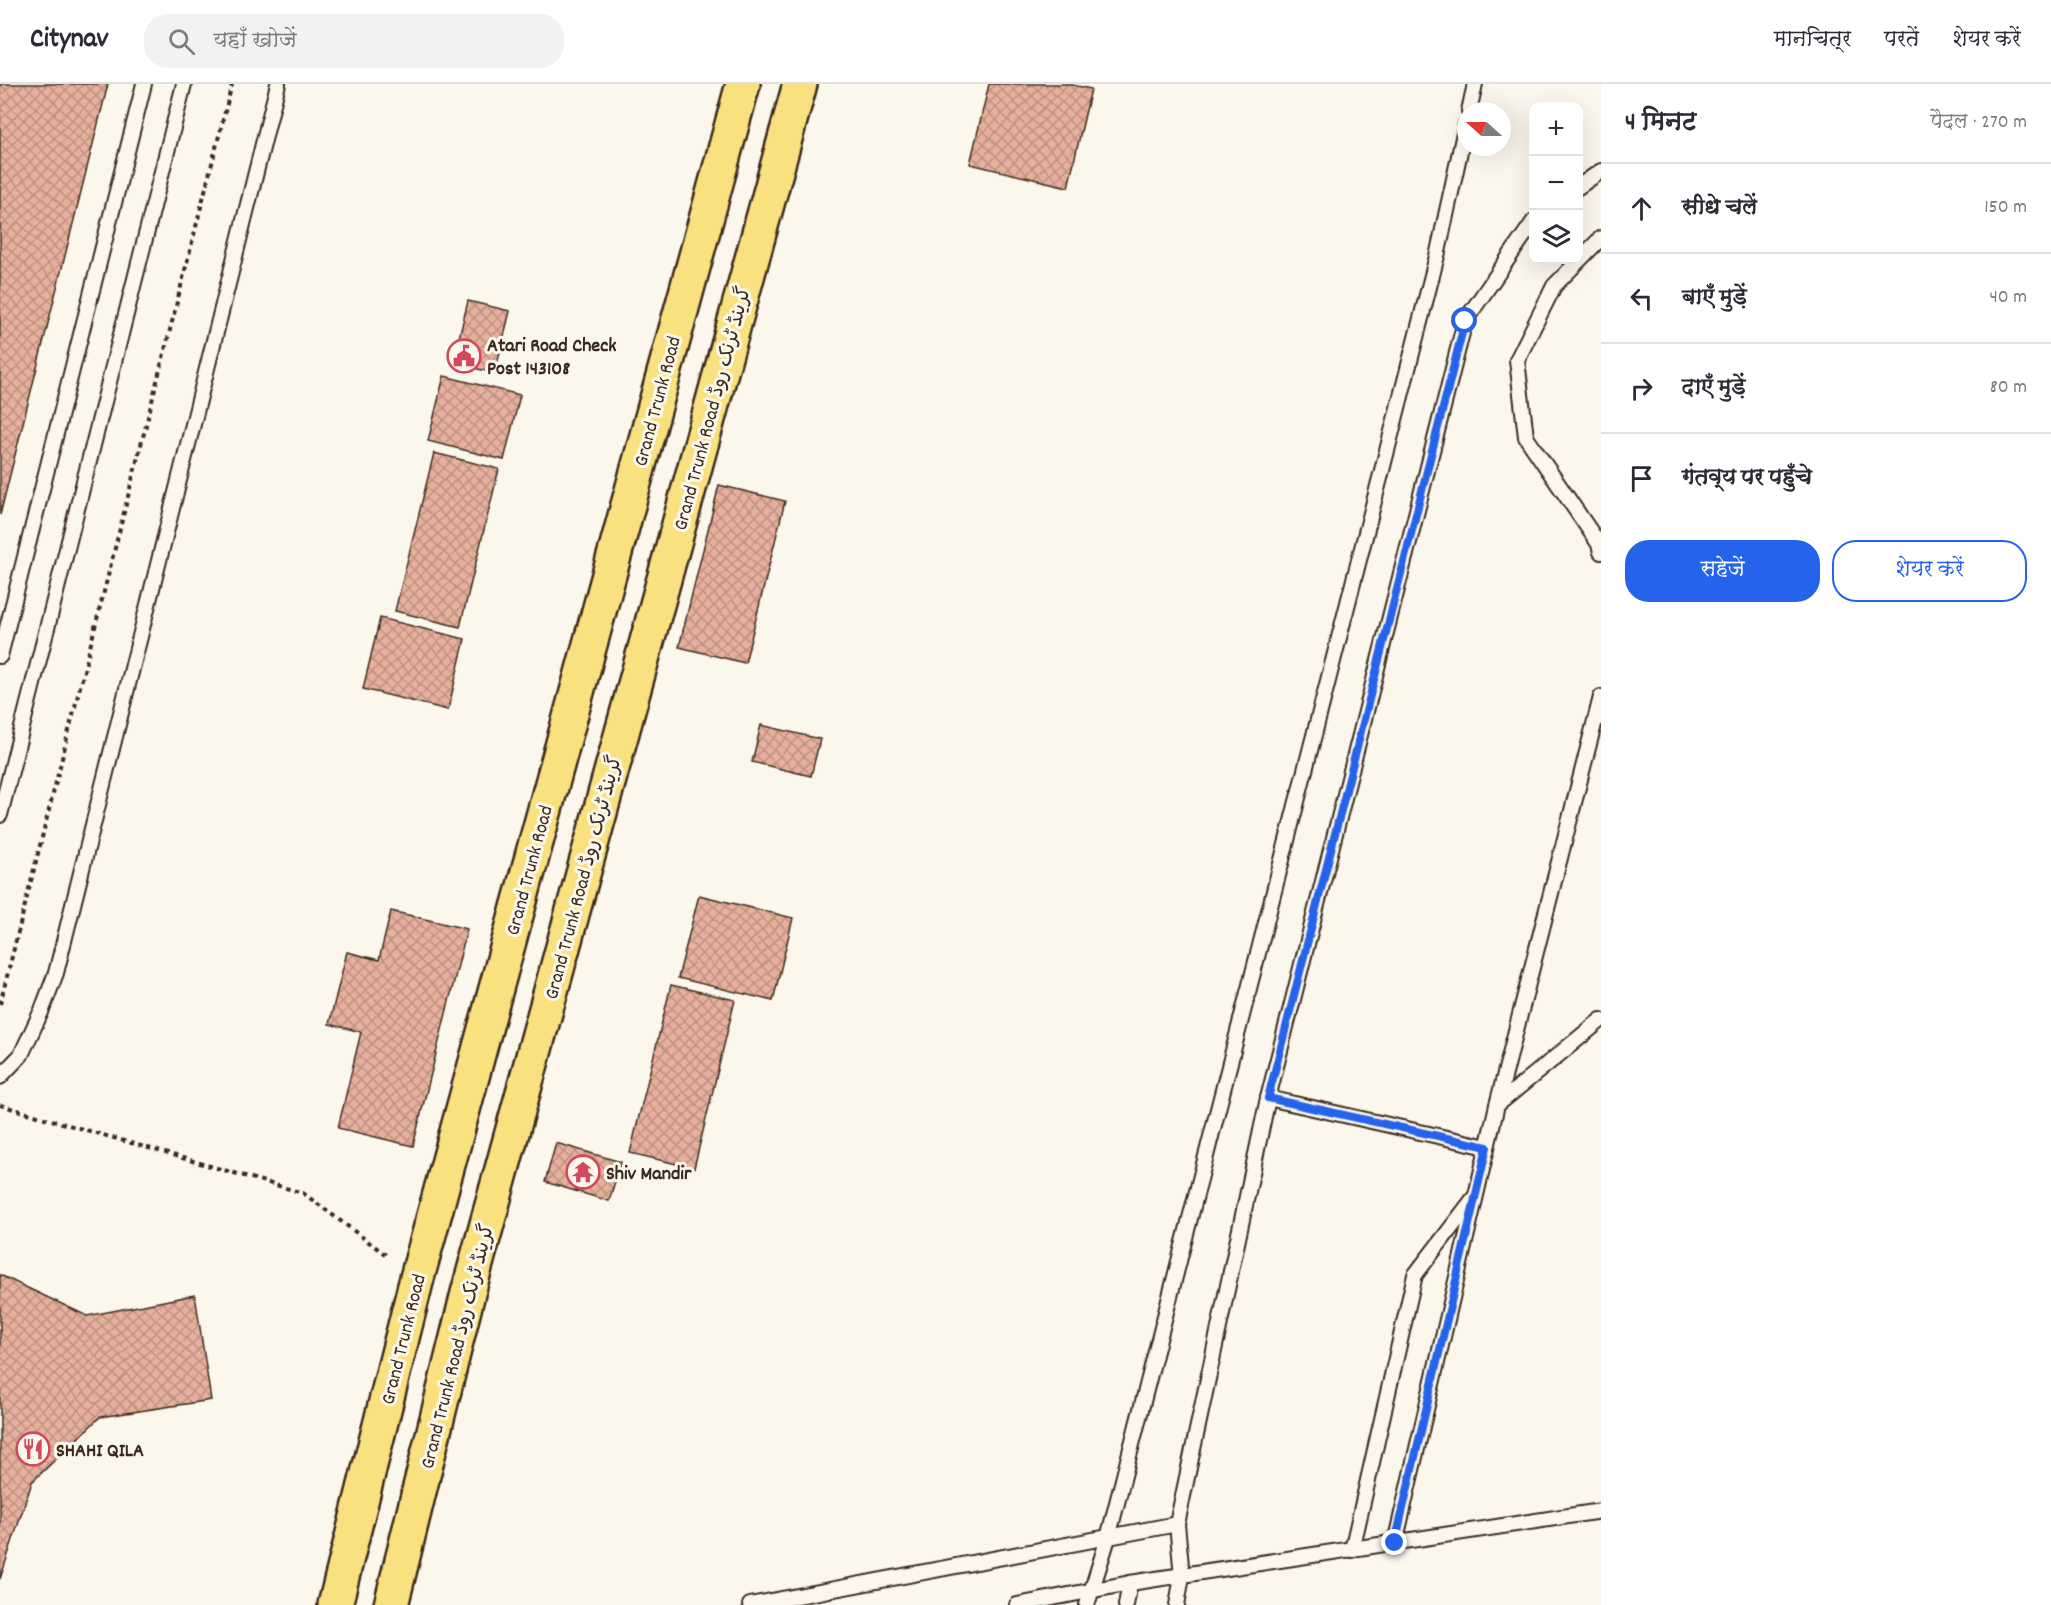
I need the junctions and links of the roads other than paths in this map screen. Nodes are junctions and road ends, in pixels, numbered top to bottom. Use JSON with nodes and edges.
{"nodes":[{"id":1,"x":144,"y":84,"type":"edge"},
{"id":2,"x":184,"y":84,"type":"edge"},
{"id":3,"x":278,"y":84,"type":"edge"},
{"id":4,"x":743,"y":84,"type":"edge"},
{"id":5,"x":800,"y":84,"type":"edge"},
{"id":6,"x":1475,"y":84,"type":"edge"},
{"id":7,"x":1471,"y":102,"type":"edge"},
{"id":8,"x":1459,"y":156,"type":"edge"},
{"id":9,"x":1601,"y":171,"type":"edge"},
{"id":10,"x":1583,"y":184,"type":"edge"},
{"id":11,"x":1529,"y":227,"type":"edge"},
{"id":12,"x":1601,"y":238,"type":"edge"},
{"id":13,"x":1601,"y":552,"type":"edge"},
{"id":14,"x":0,"y":656,"type":"edge"},
{"id":15,"x":1601,"y":697,"type":"edge"},
{"id":16,"x":0,"y":815,"type":"edge"},
{"id":17,"x":1601,"y":1020,"type":"edge"},
{"id":18,"x":0,"y":1077,"type":"edge"},
{"id":19,"x":1268,"y":1098,"type":"junction"},
{"id":20,"x":1497,"y":1105,"type":"junction"},
{"id":21,"x":1487,"y":1147,"type":"junction"},
{"id":22,"x":1477,"y":1194,"type":"junction"},
{"id":23,"x":1601,"y":1511,"type":"edge"},
{"id":24,"x":1177,"y":1524,"type":"junction"},
{"id":25,"x":1108,"y":1538,"type":"junction"},
{"id":26,"x":1395,"y":1543,"type":"junction"},
{"id":27,"x":1352,"y":1550,"type":"junction"},
{"id":28,"x":1182,"y":1576,"type":"junction"},
{"id":29,"x":1130,"y":1583,"type":"junction"},
{"id":30,"x":1089,"y":1598,"type":"edge"},
{"id":31,"x":335,"y":1605,"type":"edge"},
{"id":32,"x":392,"y":1605,"type":"edge"},
{"id":33,"x":750,"y":1605,"type":"edge"},
{"id":34,"x":1017,"y":1605,"type":"edge"},
{"id":35,"x":1126,"y":1605,"type":"edge"},
{"id":36,"x":1177,"y":1605,"type":"edge"}],
"edges":[{"from":1,"to":14,"type":"lane"},
{"from":2,"to":16,"type":"lane"},
{"from":3,"to":18,"type":"lane"},
{"from":4,"to":31,"type":"highway","name":"Grand Trunk Road"},
{"from":5,"to":32,"type":"highway","name":"Grand Trunk Road گرینڈ ٹرنک روڈ"},
{"from":6,"to":7,"type":"lane"},
{"from":8,"to":25,"type":"lane"},
{"from":9,"to":10,"type":"lane"},
{"from":11,"to":19,"type":"lane"},
{"from":12,"to":13,"type":"lane"},
{"from":15,"to":20,"type":"lane"},
{"from":17,"to":20,"type":"lane"},
{"from":19,"to":21,"type":"lane"},
{"from":19,"to":24,"type":"lane"},
{"from":20,"to":21,"type":"lane"},
{"from":21,"to":22,"type":"lane"},
{"from":22,"to":26,"type":"lane"},
{"from":22,"to":27,"type":"lane"},
{"from":23,"to":26,"type":"lane"},
{"from":24,"to":25,"type":"lane"},
{"from":24,"to":28,"type":"lane"},
{"from":25,"to":30,"type":"lane"},
{"from":25,"to":33,"type":"lane"},
{"from":26,"to":27,"type":"lane"},
{"from":27,"to":28,"type":"lane"},
{"from":28,"to":29,"type":"lane"},
{"from":28,"to":36,"type":"lane"},
{"from":29,"to":30,"type":"lane"},
{"from":29,"to":35,"type":"lane"},
{"from":30,"to":34,"type":"lane"}]}
